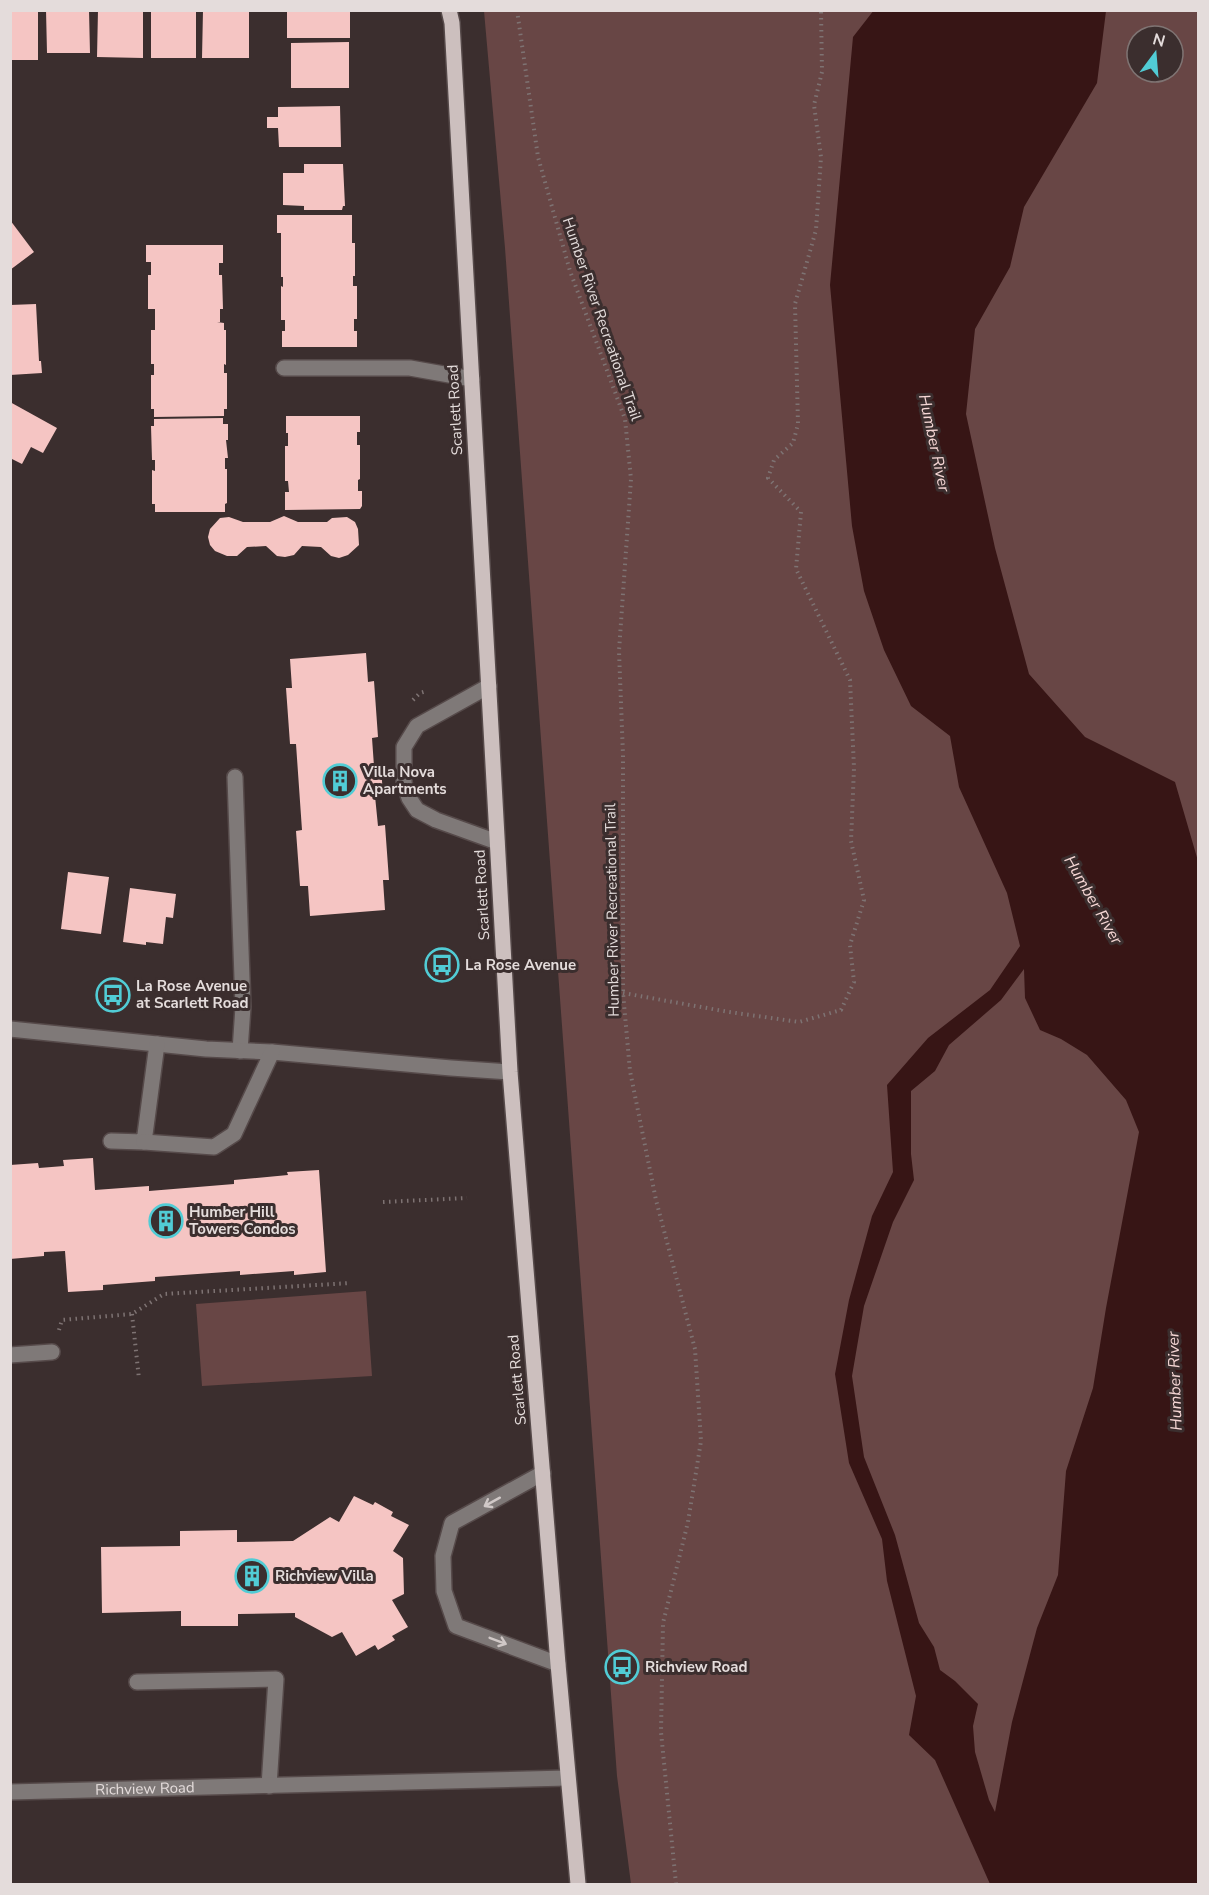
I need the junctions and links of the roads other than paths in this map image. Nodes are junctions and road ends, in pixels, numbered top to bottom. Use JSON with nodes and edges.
{"nodes":[{"id":1,"x":449,"y":10,"type":"edge"},
{"id":2,"x":284,"y":368,"type":"dead end"},
{"id":3,"x":472,"y":379,"type":"junction"},
{"id":4,"x":489,"y":686,"type":"junction"},
{"id":5,"x":235,"y":777,"type":"dead end"},
{"id":6,"x":497,"y":842,"type":"junction"},
{"id":7,"x":10,"y":1029,"type":"edge"},
{"id":8,"x":157,"y":1044,"type":"junction"},
{"id":9,"x":240,"y":1051,"type":"junction"},
{"id":10,"x":272,"y":1052,"type":"junction"},
{"id":11,"x":510,"y":1072,"type":"junction"},
{"id":12,"x":111,"y":1141,"type":"dead end"},
{"id":13,"x":144,"y":1142,"type":"junction"},
{"id":14,"x":52,"y":1352,"type":"road end"},
{"id":15,"x":10,"y":1355,"type":"edge"},
{"id":16,"x":543,"y":1473,"type":"junction"},
{"id":17,"x":558,"y":1664,"type":"junction"},
{"id":18,"x":137,"y":1683,"type":"dead end"},
{"id":19,"x":567,"y":1778,"type":"junction"},
{"id":20,"x":269,"y":1786,"type":"junction"},
{"id":21,"x":10,"y":1792,"type":"edge"},
{"id":22,"x":578,"y":1884,"type":"edge"}],
"edges":[{"from":1,"to":3,"type":"main road","name":"Scarlett Road"},
{"from":2,"to":3,"type":"street"},
{"from":3,"to":4,"type":"main road","name":"Scarlett Road"},
{"from":4,"to":6,"type":"main road","name":"Scarlett Road"},
{"from":4,"to":6,"type":"street"},
{"from":5,"to":9,"type":"street"},
{"from":6,"to":11,"type":"main road","name":"Scarlett Road"},
{"from":7,"to":8,"type":"street"},
{"from":8,"to":9,"type":"street"},
{"from":8,"to":13,"type":"street"},
{"from":9,"to":10,"type":"street"},
{"from":10,"to":11,"type":"street"},
{"from":10,"to":13,"type":"street"},
{"from":11,"to":16,"type":"main road","name":"Scarlett Road"},
{"from":12,"to":13,"type":"street"},
{"from":14,"to":15,"type":"street"},
{"from":16,"to":17,"type":"main road","name":"Scarlett Road"},
{"from":16,"to":17,"type":"street","one_way":true},
{"from":17,"to":19,"type":"main road","name":"Scarlett Road"},
{"from":18,"to":20,"type":"street"},
{"from":19,"to":20,"type":"street","name":"Richview Road"},
{"from":19,"to":22,"type":"main road","name":"Scarlett Road"},
{"from":20,"to":21,"type":"street","name":"Richview Road"}]}
